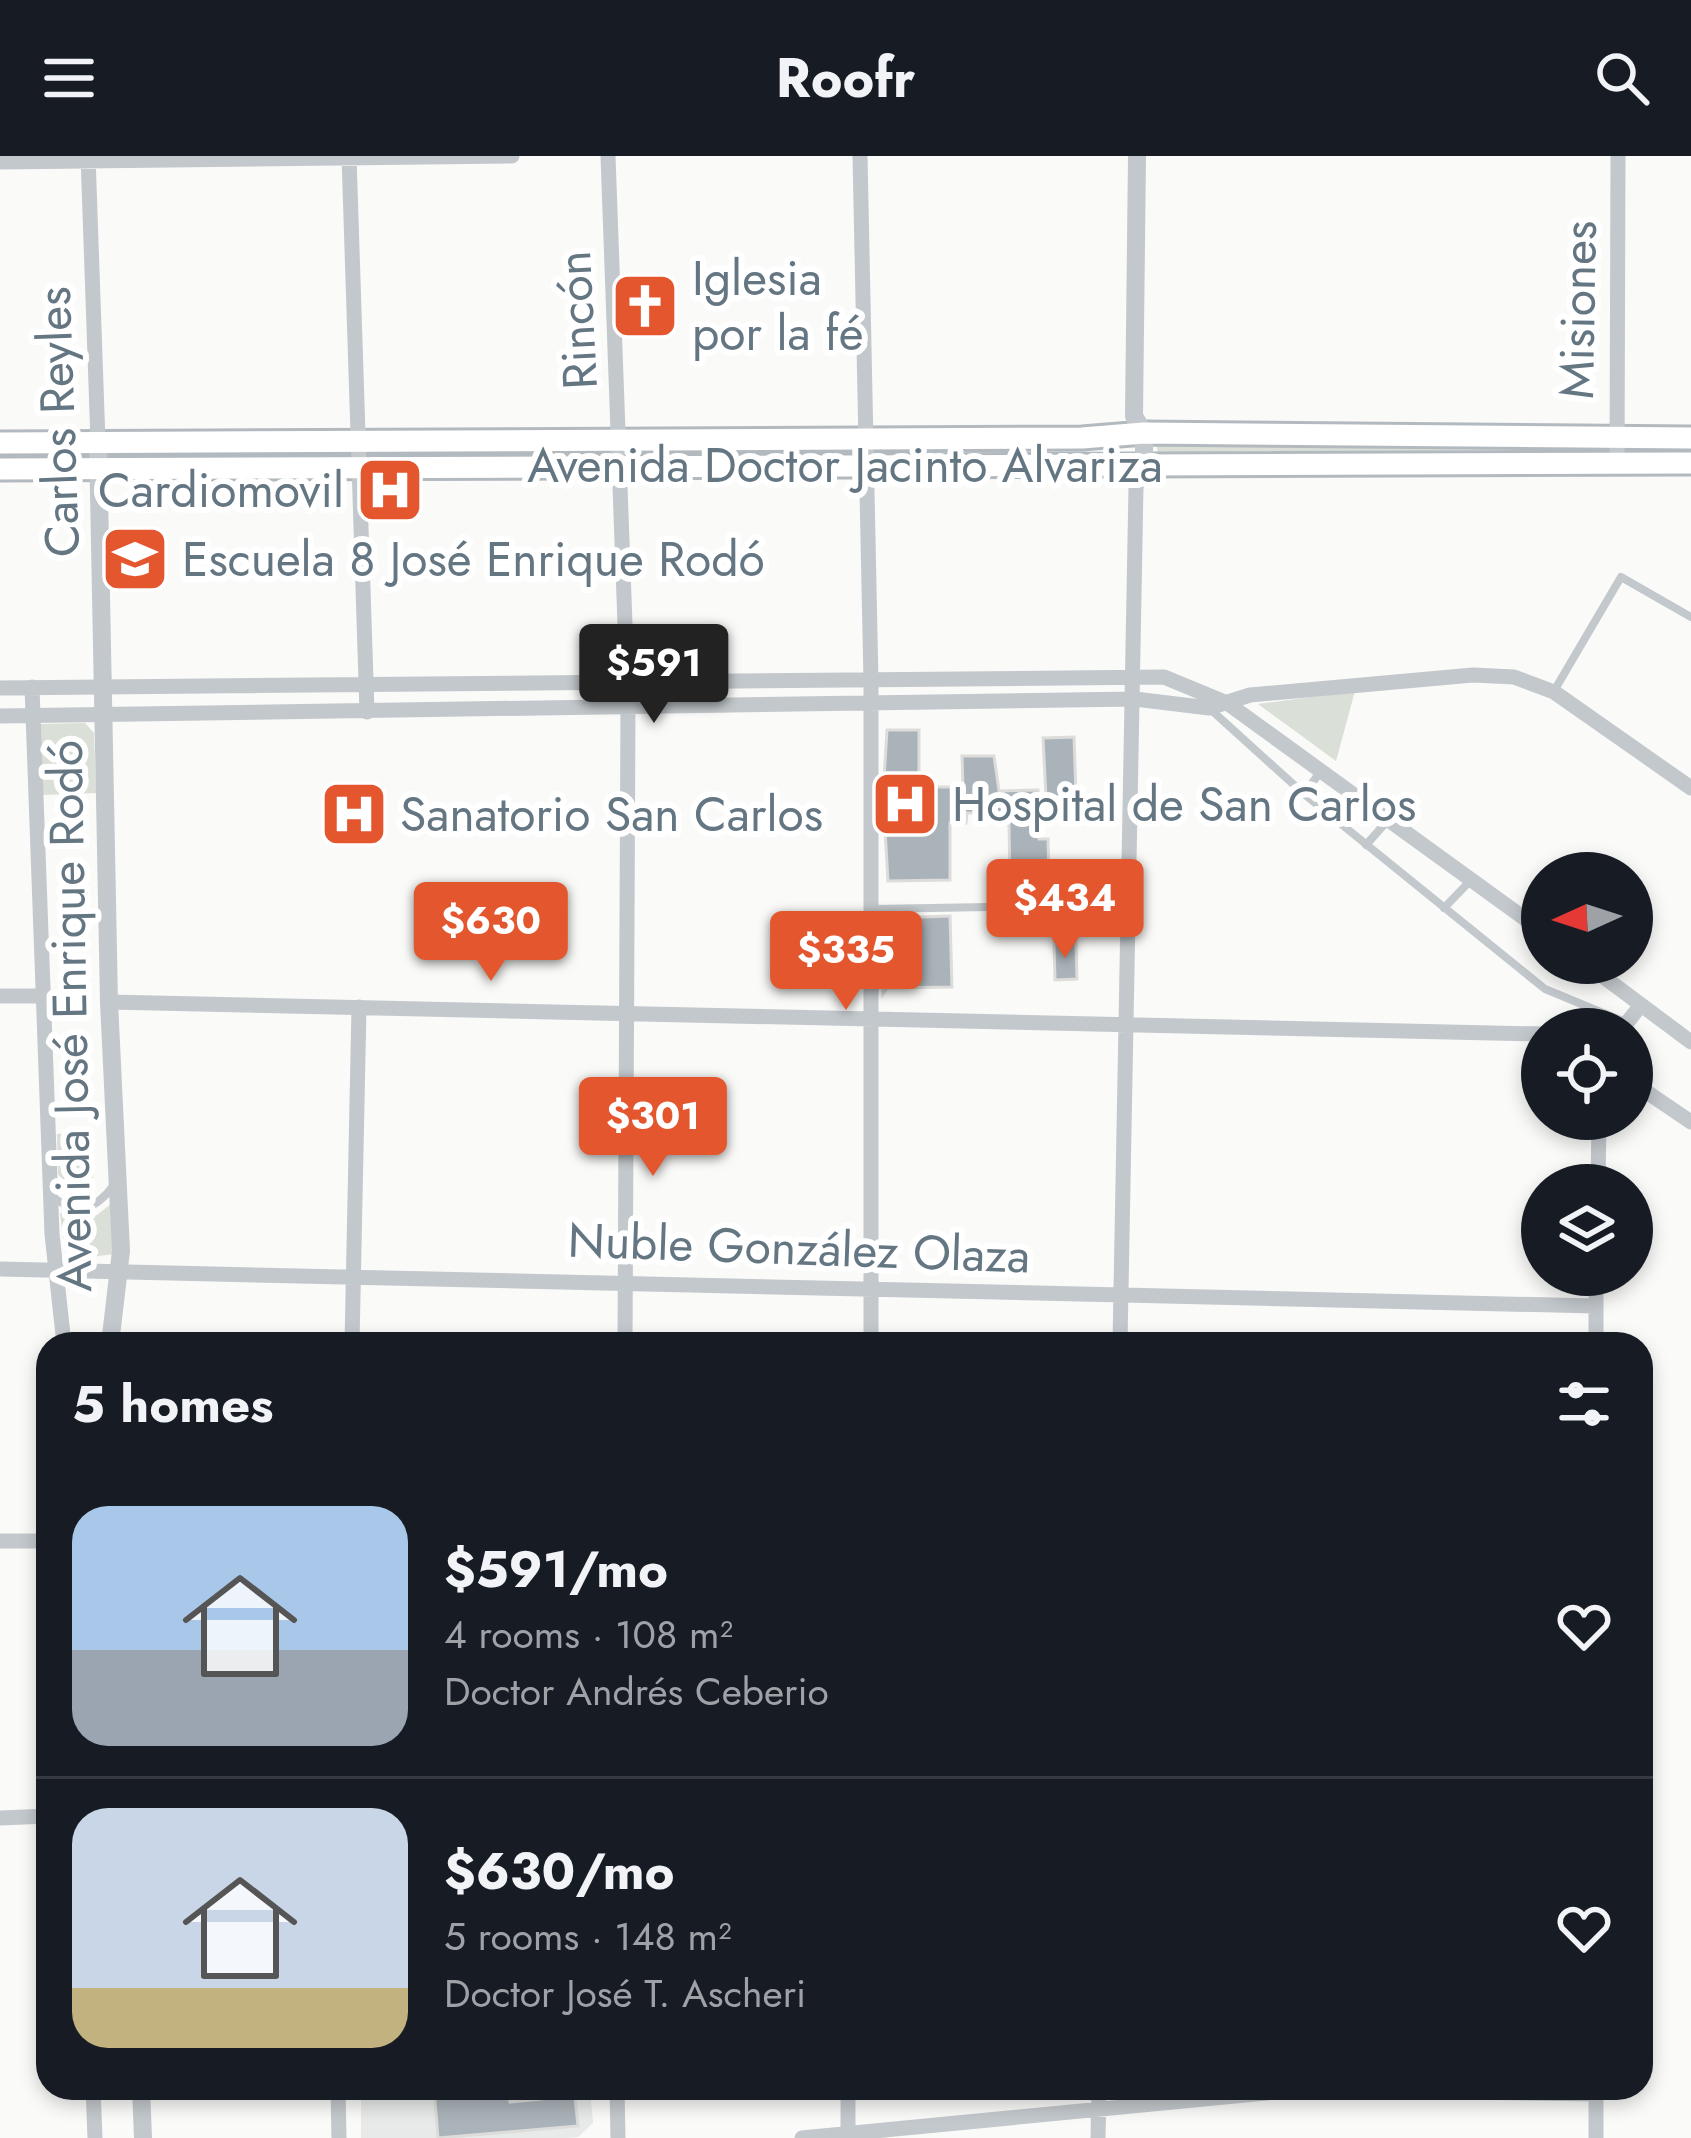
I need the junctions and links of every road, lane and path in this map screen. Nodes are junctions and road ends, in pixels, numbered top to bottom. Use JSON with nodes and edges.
{"nodes":[{"id":1,"x":512,"y":156,"type":"edge"},
{"id":2,"x":608,"y":156,"type":"edge"},
{"id":3,"x":860,"y":156,"type":"edge"},
{"id":4,"x":1138,"y":156,"type":"edge"},
{"id":5,"x":1618,"y":156,"type":"edge"},
{"id":6,"x":350,"y":157,"type":"edge"},
{"id":7,"x":88,"y":158,"type":"edge"},
{"id":8,"x":0,"y":162,"type":"edge"},
{"id":9,"x":1139,"y":424,"type":"junction"},
{"id":10,"x":1120,"y":435,"type":"junction"},
{"id":11,"x":862,"y":438,"type":"junction"},
{"id":12,"x":1691,"y":438,"type":"edge"},
{"id":13,"x":1616,"y":439,"type":"junction"},
{"id":14,"x":356,"y":440,"type":"junction"},
{"id":15,"x":622,"y":440,"type":"junction"},
{"id":16,"x":98,"y":442,"type":"junction"},
{"id":17,"x":0,"y":443,"type":"edge"},
{"id":18,"x":1691,"y":463,"type":"edge"},
{"id":19,"x":1617,"y":464,"type":"junction"},
{"id":20,"x":357,"y":466,"type":"junction"},
{"id":21,"x":862,"y":466,"type":"junction"},
{"id":22,"x":622,"y":467,"type":"junction"},
{"id":23,"x":0,"y":469,"type":"edge"},
{"id":24,"x":99,"y":469,"type":"junction"},
{"id":25,"x":1119,"y":470,"type":"junction"},
{"id":26,"x":1140,"y":477,"type":"junction"},
{"id":27,"x":1691,"y":617,"type":"edge"},
{"id":28,"x":1136,"y":677,"type":"junction"},
{"id":29,"x":871,"y":682,"type":"junction"},
{"id":30,"x":628,"y":683,"type":"junction"},
{"id":31,"x":104,"y":686,"type":"junction"},
{"id":32,"x":366,"y":686,"type":"junction"},
{"id":33,"x":0,"y":688,"type":"edge"},
{"id":34,"x":32,"y":688,"type":"junction"},
{"id":35,"x":1554,"y":692,"type":"junction"},
{"id":36,"x":1135,"y":699,"type":"junction"},
{"id":37,"x":1227,"y":703,"type":"junction"},
{"id":38,"x":871,"y":706,"type":"junction"},
{"id":39,"x":628,"y":707,"type":"junction"},
{"id":40,"x":1209,"y":708,"type":"junction"},
{"id":41,"x":367,"y":712,"type":"junction"},
{"id":42,"x":104,"y":715,"type":"junction"},
{"id":43,"x":0,"y":716,"type":"edge"},
{"id":44,"x":32,"y":716,"type":"junction"},
{"id":45,"x":1322,"y":770,"type":"junction"},
{"id":46,"x":1691,"y":788,"type":"edge"},
{"id":47,"x":1304,"y":794,"type":"junction"},
{"id":48,"x":1389,"y":819,"type":"junction"},
{"id":49,"x":1366,"y":845,"type":"junction"},
{"id":50,"x":1472,"y":879,"type":"junction"},
{"id":51,"x":989,"y":907,"type":"dead end"},
{"id":52,"x":1444,"y":908,"type":"junction"},
{"id":53,"x":872,"y":909,"type":"junction"},
{"id":54,"x":1521,"y":915,"type":"edge"},
{"id":55,"x":1613,"y":984,"type":"edge"},
{"id":56,"x":0,"y":996,"type":"edge"},
{"id":57,"x":42,"y":996,"type":"junction"},
{"id":58,"x":109,"y":1002,"type":"junction"},
{"id":59,"x":1641,"y":1005,"type":"junction"},
{"id":60,"x":359,"y":1007,"type":"junction"},
{"id":61,"x":1586,"y":1008,"type":"edge"},
{"id":62,"x":1639,"y":1008,"type":"edge"},
{"id":63,"x":630,"y":1013,"type":"junction"},
{"id":64,"x":872,"y":1022,"type":"junction"},
{"id":65,"x":1128,"y":1028,"type":"junction"},
{"id":66,"x":1521,"y":1034,"type":"edge"},
{"id":67,"x":1691,"y":1042,"type":"edge"},
{"id":68,"x":1653,"y":1096,"type":"edge"},
{"id":69,"x":1691,"y":1122,"type":"edge"},
{"id":70,"x":117,"y":1179,"type":"junction"},
{"id":71,"x":52,"y":1196,"type":"junction"},
{"id":72,"x":0,"y":1269,"type":"edge"},
{"id":73,"x":121,"y":1269,"type":"junction"},
{"id":74,"x":54,"y":1270,"type":"junction"},
{"id":75,"x":353,"y":1274,"type":"junction"},
{"id":76,"x":626,"y":1282,"type":"junction"},
{"id":77,"x":873,"y":1292,"type":"junction"},
{"id":78,"x":1596,"y":1296,"type":"edge"},
{"id":79,"x":1121,"y":1297,"type":"junction"},
{"id":80,"x":1596,"y":1306,"type":"junction"},
{"id":81,"x":62,"y":1332,"type":"edge"},
{"id":82,"x":112,"y":1332,"type":"edge"},
{"id":83,"x":352,"y":1332,"type":"edge"},
{"id":84,"x":625,"y":1332,"type":"edge"},
{"id":85,"x":871,"y":1332,"type":"edge"},
{"id":86,"x":1120,"y":1332,"type":"edge"},
{"id":87,"x":1596,"y":1332,"type":"edge"},
{"id":88,"x":0,"y":1541,"type":"edge"},
{"id":89,"x":36,"y":1541,"type":"edge"},
{"id":90,"x":36,"y":1816,"type":"edge"},
{"id":91,"x":0,"y":1818,"type":"edge"},
{"id":92,"x":93,"y":2100,"type":"edge"},
{"id":93,"x":141,"y":2100,"type":"edge"},
{"id":94,"x":338,"y":2100,"type":"edge"},
{"id":95,"x":617,"y":2100,"type":"edge"},
{"id":96,"x":848,"y":2100,"type":"edge"},
{"id":97,"x":1098,"y":2100,"type":"edge"},
{"id":98,"x":1193,"y":2100,"type":"edge"},
{"id":99,"x":1596,"y":2100,"type":"edge"},
{"id":100,"x":1098,"y":2109,"type":"junction"},
{"id":101,"x":848,"y":2134,"type":"junction"},
{"id":102,"x":95,"y":2138,"type":"edge"},
{"id":103,"x":143,"y":2138,"type":"edge"},
{"id":104,"x":339,"y":2138,"type":"edge"},
{"id":105,"x":618,"y":2138,"type":"edge"},
{"id":106,"x":802,"y":2138,"type":"edge"},
{"id":107,"x":1099,"y":2138,"type":"edge"},
{"id":108,"x":1596,"y":2138,"type":"edge"}],
"edges":[{"from":1,"to":6,"type":"street"},
{"from":2,"to":15,"type":"street","name":"Rincón"},
{"from":3,"to":11,"type":"street"},
{"from":4,"to":9,"type":"street"},
{"from":5,"to":13,"type":"street","name":"Misiones"},
{"from":6,"to":7,"type":"street"},
{"from":6,"to":14,"type":"street"},
{"from":7,"to":8,"type":"street"},
{"from":7,"to":16,"type":"street","name":"Carlos Reyles"},
{"from":9,"to":10,"type":"main road","name":"Avenida Doctor Jacinto Alvariza"},
{"from":9,"to":13,"type":"main road","name":"Avenida Doctor Jacinto Alvariza"},
{"from":9,"to":26,"type":"street"},
{"from":10,"to":11,"type":"main road","name":"Avenida Doctor Jacinto Alvariza"},
{"from":10,"to":25,"type":"street"},
{"from":11,"to":15,"type":"main road","name":"Avenida Doctor Jacinto Alvariza"},
{"from":11,"to":21,"type":"street"},
{"from":12,"to":13,"type":"main road","name":"Avenida Doctor Jacinto Alvariza"},
{"from":13,"to":19,"type":"street","name":"Misiones"},
{"from":14,"to":15,"type":"main road","name":"Avenida Doctor Jacinto Alvariza"},
{"from":14,"to":16,"type":"main road","name":"Avenida Doctor Jacinto Alvariza"},
{"from":14,"to":20,"type":"street"},
{"from":15,"to":22,"type":"street","name":"Rincón"},
{"from":16,"to":17,"type":"main road","name":"Avenida Doctor Jacinto Alvariza"},
{"from":16,"to":24,"type":"street","name":"Carlos Reyles"},
{"from":18,"to":19,"type":"main road","name":"Avenida Doctor Jacinto Alvariza"},
{"from":19,"to":26,"type":"main road","name":"Avenida Doctor Jacinto Alvariza"},
{"from":20,"to":22,"type":"main road","name":"Avenida Doctor Jacinto Alvariza"},
{"from":20,"to":24,"type":"main road","name":"Avenida Doctor Jacinto Alvariza"},
{"from":20,"to":32,"type":"street"},
{"from":21,"to":22,"type":"main road","name":"Avenida Doctor Jacinto Alvariza"},
{"from":21,"to":25,"type":"main road","name":"Avenida Doctor Jacinto Alvariza"},
{"from":21,"to":29,"type":"street"},
{"from":22,"to":30,"type":"street","name":"Rincón"},
{"from":23,"to":24,"type":"main road","name":"Avenida Doctor Jacinto Alvariza"},
{"from":24,"to":31,"type":"street","name":"Carlos Reyles"},
{"from":25,"to":26,"type":"main road","name":"Avenida Doctor Jacinto Alvariza"},
{"from":26,"to":28,"type":"street"},
{"from":27,"to":35,"type":"lane"},
{"from":28,"to":29,"type":"street"},
{"from":28,"to":36,"type":"street"},
{"from":28,"to":37,"type":"street"},
{"from":29,"to":30,"type":"street"},
{"from":29,"to":38,"type":"street"},
{"from":30,"to":32,"type":"street"},
{"from":30,"to":39,"type":"street","name":"Rincón"},
{"from":31,"to":32,"type":"street"},
{"from":31,"to":34,"type":"street"},
{"from":31,"to":42,"type":"street","name":"Avenida José Enrique Rodó"},
{"from":32,"to":41,"type":"street"},
{"from":33,"to":34,"type":"street"},
{"from":34,"to":44,"type":"street","name":"Avenida José Enrique Rodó"},
{"from":35,"to":37,"type":"street"},
{"from":35,"to":46,"type":"street"},
{"from":36,"to":38,"type":"street"},
{"from":36,"to":40,"type":"street"},
{"from":36,"to":65,"type":"street"},
{"from":37,"to":40,"type":"street"},
{"from":37,"to":45,"type":"street"},
{"from":38,"to":39,"type":"street"},
{"from":38,"to":53,"type":"street"},
{"from":39,"to":41,"type":"street"},
{"from":39,"to":63,"type":"street","name":"Rincón"},
{"from":40,"to":47,"type":"lane"},
{"from":41,"to":42,"type":"street"},
{"from":42,"to":44,"type":"street"},
{"from":42,"to":58,"type":"street","name":"Avenida José Enrique Rodó"},
{"from":43,"to":44,"type":"street"},
{"from":44,"to":57,"type":"street","name":"Avenida José Enrique Rodó"},
{"from":45,"to":47,"type":"lane"},
{"from":45,"to":48,"type":"street"},
{"from":47,"to":49,"type":"lane"},
{"from":48,"to":49,"type":"lane"},
{"from":48,"to":50,"type":"street"},
{"from":49,"to":52,"type":"lane"},
{"from":50,"to":52,"type":"lane"},
{"from":50,"to":54,"type":"street"},
{"from":51,"to":53,"type":"lane"},
{"from":52,"to":61,"type":"lane"},
{"from":53,"to":64,"type":"street"},
{"from":55,"to":59,"type":"street"},
{"from":56,"to":57,"type":"street"},
{"from":57,"to":71,"type":"street","name":"Avenida José Enrique Rodó"},
{"from":58,"to":60,"type":"street"},
{"from":58,"to":70,"type":"street","name":"Avenida José Enrique Rodó"},
{"from":59,"to":62,"type":"street"},
{"from":59,"to":67,"type":"street"},
{"from":60,"to":63,"type":"street"},
{"from":60,"to":75,"type":"street"},
{"from":63,"to":64,"type":"street"},
{"from":63,"to":76,"type":"street","name":"Rincón"},
{"from":64,"to":65,"type":"street"},
{"from":64,"to":77,"type":"street"},
{"from":65,"to":66,"type":"street"},
{"from":65,"to":79,"type":"street"},
{"from":68,"to":69,"type":"street"},
{"from":70,"to":71,"type":"lane"},
{"from":70,"to":73,"type":"street","name":"Avenida José Enrique Rodó"},
{"from":71,"to":74,"type":"street","name":"Avenida José Enrique Rodó"},
{"from":72,"to":74,"type":"street","name":"Nuble González Olaza"},
{"from":73,"to":74,"type":"street","name":"Nuble González Olaza"},
{"from":73,"to":75,"type":"street","name":"Nuble González Olaza"},
{"from":73,"to":82,"type":"street","name":"Avenida José Enrique Rodó"},
{"from":74,"to":81,"type":"street","name":"Avenida José Enrique Rodó"},
{"from":75,"to":76,"type":"street","name":"Nuble González Olaza"},
{"from":75,"to":83,"type":"street"},
{"from":76,"to":77,"type":"street","name":"Nuble González Olaza"},
{"from":76,"to":84,"type":"street","name":"Rincón"},
{"from":77,"to":79,"type":"street","name":"Nuble González Olaza"},
{"from":77,"to":85,"type":"street"},
{"from":78,"to":80,"type":"street"},
{"from":79,"to":80,"type":"street","name":"Nuble González Olaza"},
{"from":79,"to":86,"type":"street"},
{"from":80,"to":87,"type":"street"},
{"from":88,"to":89,"type":"street"},
{"from":90,"to":91,"type":"street"},
{"from":92,"to":102,"type":"street"},
{"from":93,"to":103,"type":"street"},
{"from":94,"to":104,"type":"street"},
{"from":95,"to":105,"type":"street"},
{"from":96,"to":101,"type":"street"},
{"from":97,"to":100,"type":"street"},
{"from":98,"to":100,"type":"street"},
{"from":99,"to":108,"type":"street"},
{"from":100,"to":101,"type":"street"},
{"from":100,"to":107,"type":"street"},
{"from":101,"to":106,"type":"street"}]}
